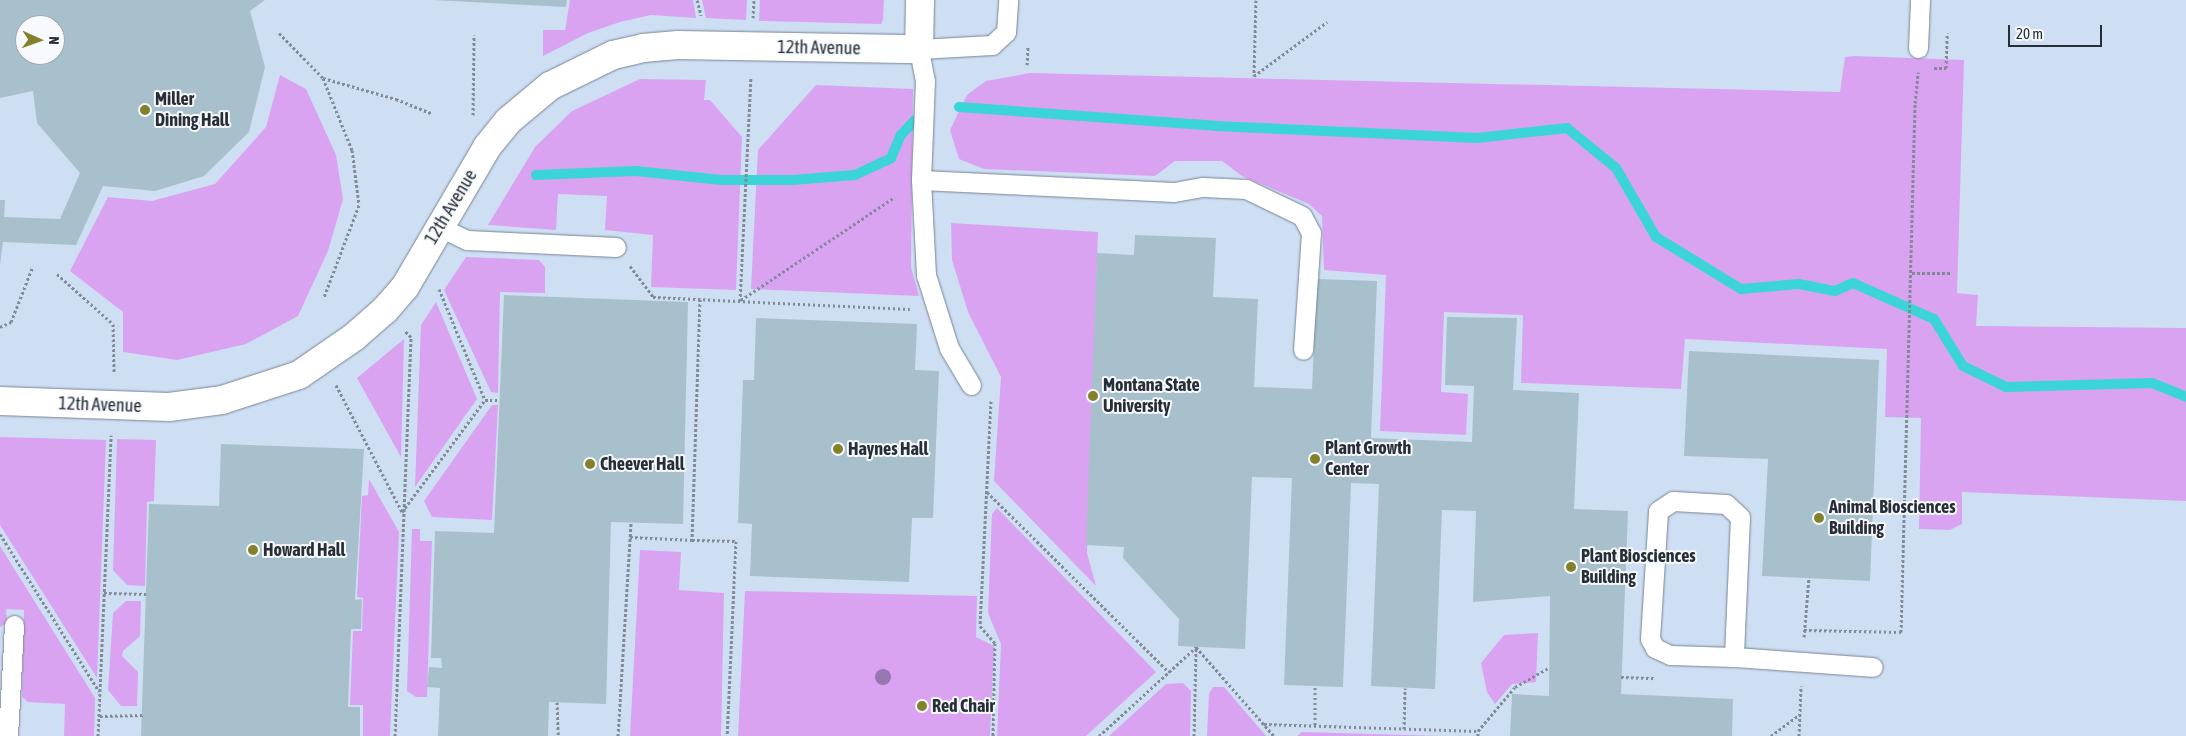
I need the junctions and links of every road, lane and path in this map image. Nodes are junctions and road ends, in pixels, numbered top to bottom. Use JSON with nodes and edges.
{"nodes":[{"id":1,"x":697,"y":0,"type":"edge"},
{"id":2,"x":754,"y":0,"type":"edge"},
{"id":3,"x":920,"y":0,"type":"edge"},
{"id":4,"x":1008,"y":0,"type":"edge"},
{"id":5,"x":1256,"y":0,"type":"edge"},
{"id":6,"x":1920,"y":0,"type":"edge"},
{"id":7,"x":702,"y":21,"type":"dead end"},
{"id":8,"x":1327,"y":22,"type":"dead end"},
{"id":9,"x":752,"y":23,"type":"dead end"},
{"id":10,"x":1947,"y":29,"type":"dead end"},
{"id":11,"x":280,"y":34,"type":"dead end"},
{"id":12,"x":474,"y":35,"type":"dead end"},
{"id":13,"x":1918,"y":48,"type":"dead end"},
{"id":14,"x":919,"y":49,"type":"junction"},
{"id":15,"x":751,"y":75,"type":"dead end"},
{"id":16,"x":323,"y":78,"type":"junction"},
{"id":17,"x":431,"y":113,"type":"dead end"},
{"id":18,"x":473,"y":116,"type":"dead end"},
{"id":19,"x":921,"y":180,"type":"junction"},
{"id":20,"x":439,"y":227,"type":"junction"},
{"id":21,"x":616,"y":248,"type":"joint"},
{"id":22,"x":33,"y":266,"type":"dead end"},
{"id":23,"x":1912,"y":272,"type":"junction"},
{"id":24,"x":1952,"y":273,"type":"dead end"},
{"id":25,"x":58,"y":274,"type":"dead end"},
{"id":26,"x":439,"y":288,"type":"dead end"},
{"id":27,"x":324,"y":297,"type":"dead end"},
{"id":28,"x":700,"y":299,"type":"junction"},
{"id":29,"x":740,"y":301,"type":"junction"},
{"id":30,"x":917,"y":309,"type":"dead end"},
{"id":31,"x":0,"y":327,"type":"edge"},
{"id":32,"x":404,"y":330,"type":"dead end"},
{"id":33,"x":1303,"y":350,"type":"dead end"},
{"id":34,"x":114,"y":372,"type":"dead end"},
{"id":35,"x":336,"y":385,"type":"dead end"},
{"id":36,"x":971,"y":385,"type":"dead end"},
{"id":37,"x":991,"y":395,"type":"dead end"},
{"id":38,"x":486,"y":400,"type":"junction"},
{"id":39,"x":498,"y":400,"type":"dead end"},
{"id":40,"x":0,"y":401,"type":"edge"},
{"id":41,"x":111,"y":435,"type":"dead end"},
{"id":42,"x":987,"y":492,"type":"junction"},
{"id":43,"x":402,"y":512,"type":"junction"},
{"id":44,"x":631,"y":523,"type":"dead end"},
{"id":45,"x":0,"y":534,"type":"edge"},
{"id":46,"x":630,"y":537,"type":"junction"},
{"id":47,"x":692,"y":540,"type":"junction"},
{"id":48,"x":104,"y":593,"type":"junction"},
{"id":49,"x":146,"y":594,"type":"dead end"},
{"id":50,"x":14,"y":625,"type":"dead end"},
{"id":51,"x":1804,"y":630,"type":"dead end"},
{"id":52,"x":1196,"y":646,"type":"junction"},
{"id":53,"x":1734,"y":657,"type":"junction"},
{"id":54,"x":1550,"y":667,"type":"dead end"},
{"id":55,"x":1873,"y":667,"type":"dead end"},
{"id":56,"x":1169,"y":672,"type":"junction"},
{"id":57,"x":1315,"y":686,"type":"dead end"},
{"id":58,"x":1405,"y":688,"type":"dead end"},
{"id":59,"x":99,"y":691,"type":"junction"},
{"id":60,"x":557,"y":702,"type":"dead end"},
{"id":61,"x":1800,"y":714,"type":"dead end"},
{"id":62,"x":142,"y":715,"type":"dead end"},
{"id":63,"x":100,"y":716,"type":"junction"},
{"id":64,"x":1264,"y":724,"type":"junction"},
{"id":65,"x":1315,"y":726,"type":"junction"},
{"id":66,"x":1404,"y":729,"type":"junction"},
{"id":67,"x":1478,"y":731,"type":"junction"},
{"id":68,"x":8,"y":736,"type":"edge"},
{"id":69,"x":98,"y":736,"type":"edge"},
{"id":70,"x":396,"y":736,"type":"edge"},
{"id":71,"x":558,"y":736,"type":"edge"},
{"id":72,"x":618,"y":736,"type":"edge"},
{"id":73,"x":727,"y":736,"type":"edge"},
{"id":74,"x":993,"y":736,"type":"edge"},
{"id":75,"x":1099,"y":736,"type":"edge"},
{"id":76,"x":1194,"y":736,"type":"edge"},
{"id":77,"x":1274,"y":736,"type":"edge"},
{"id":78,"x":1478,"y":736,"type":"edge"},
{"id":79,"x":1771,"y":736,"type":"edge"}],
"edges":[{"from":1,"to":7,"type":"path"},
{"from":2,"to":9,"type":"path"},
{"from":3,"to":14,"type":"street"},
{"from":4,"to":14,"type":"lane"},
{"from":5,"to":8,"type":"path"},
{"from":6,"to":13,"type":"lane"},
{"from":10,"to":23,"type":"path"},
{"from":11,"to":16,"type":"path"},
{"from":12,"to":18,"type":"path"},
{"from":14,"to":19,"type":"lane"},
{"from":14,"to":20,"type":"street","name":"12th Avenue"},
{"from":15,"to":29,"type":"path"},
{"from":16,"to":17,"type":"path"},
{"from":16,"to":27,"type":"path"},
{"from":19,"to":29,"type":"path"},
{"from":19,"to":33,"type":"lane"},
{"from":19,"to":36,"type":"lane"},
{"from":20,"to":21,"type":"lane"},
{"from":20,"to":40,"type":"street","name":"12th Avenue"},
{"from":21,"to":28,"type":"path"},
{"from":22,"to":31,"type":"path"},
{"from":23,"to":24,"type":"path"},
{"from":23,"to":51,"type":"path"},
{"from":25,"to":34,"type":"path"},
{"from":26,"to":38,"type":"path"},
{"from":28,"to":29,"type":"path"},
{"from":28,"to":47,"type":"path"},
{"from":29,"to":30,"type":"path"},
{"from":32,"to":43,"type":"path"},
{"from":35,"to":43,"type":"path"},
{"from":37,"to":42,"type":"path"},
{"from":38,"to":39,"type":"path"},
{"from":38,"to":43,"type":"path"},
{"from":41,"to":48,"type":"path"},
{"from":42,"to":56,"type":"path"},
{"from":42,"to":74,"type":"path"},
{"from":43,"to":70,"type":"path"},
{"from":44,"to":46,"type":"path"},
{"from":45,"to":59,"type":"path"},
{"from":46,"to":47,"type":"path"},
{"from":46,"to":72,"type":"path"},
{"from":47,"to":73,"type":"path"},
{"from":48,"to":49,"type":"path"},
{"from":48,"to":59,"type":"path"},
{"from":50,"to":68,"type":"lane"},
{"from":52,"to":56,"type":"path"},
{"from":52,"to":64,"type":"path"},
{"from":52,"to":76,"type":"path"},
{"from":53,"to":53,"type":"lane"},
{"from":53,"to":55,"type":"lane"},
{"from":54,"to":67,"type":"path"},
{"from":56,"to":75,"type":"path"},
{"from":57,"to":65,"type":"path"},
{"from":58,"to":66,"type":"path"},
{"from":59,"to":63,"type":"path"},
{"from":60,"to":71,"type":"path"},
{"from":61,"to":79,"type":"path"},
{"from":62,"to":63,"type":"path"},
{"from":63,"to":69,"type":"path"},
{"from":64,"to":65,"type":"path"},
{"from":64,"to":77,"type":"path"},
{"from":65,"to":66,"type":"path"},
{"from":66,"to":67,"type":"path"},
{"from":67,"to":78,"type":"path"}]}
